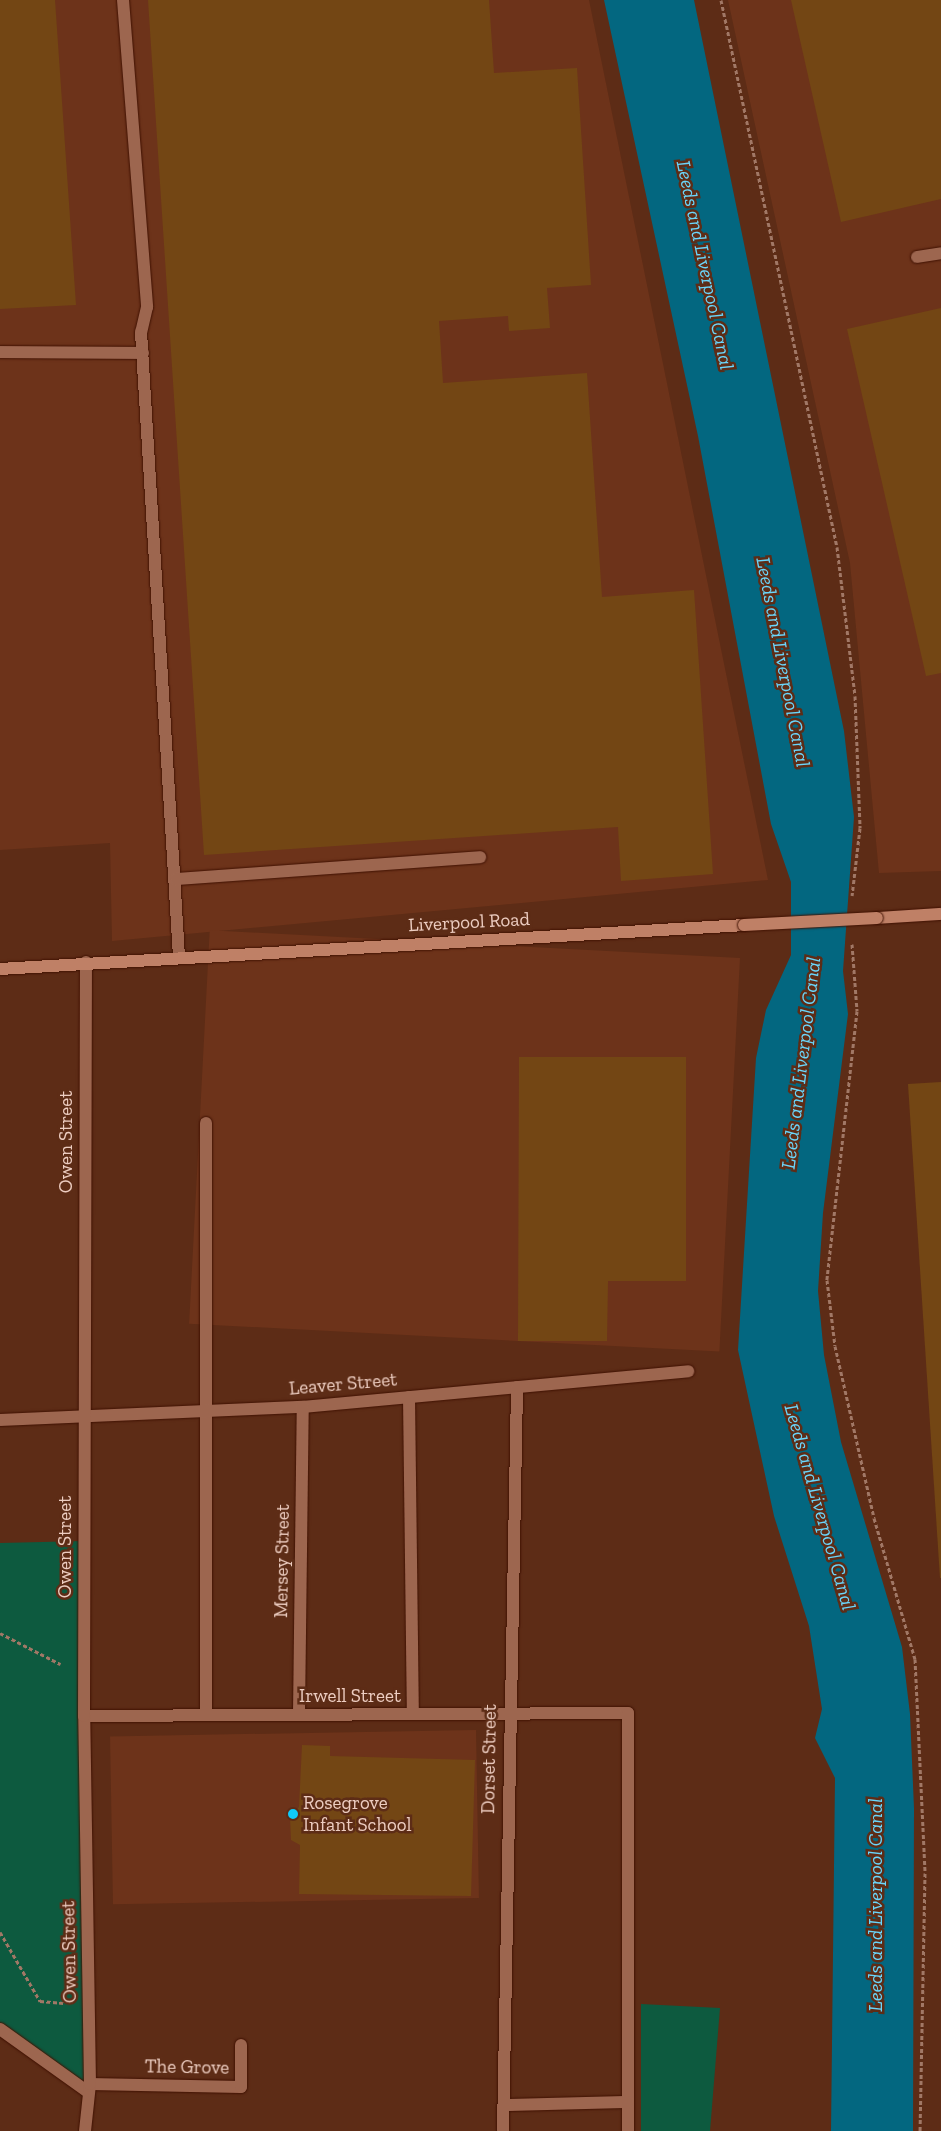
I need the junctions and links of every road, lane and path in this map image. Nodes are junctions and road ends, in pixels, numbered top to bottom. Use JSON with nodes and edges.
{"nodes":[{"id":1,"x":123,"y":0,"type":"edge"},
{"id":2,"x":721,"y":0,"type":"edge"},
{"id":3,"x":941,"y":253,"type":"edge"},
{"id":4,"x":917,"y":258,"type":"dead end"},
{"id":5,"x":0,"y":352,"type":"edge"},
{"id":6,"x":143,"y":353,"type":"junction"},
{"id":7,"x":480,"y":857,"type":"dead end"},
{"id":8,"x":176,"y":879,"type":"junction"},
{"id":9,"x":852,"y":900,"type":"dead end"},
{"id":10,"x":941,"y":914,"type":"edge"},
{"id":11,"x":852,"y":940,"type":"dead end"},
{"id":12,"x":179,"y":957,"type":"junction"},
{"id":13,"x":86,"y":962,"type":"junction"},
{"id":14,"x":0,"y":969,"type":"edge"},
{"id":15,"x":206,"y":1123,"type":"dead end"},
{"id":16,"x":688,"y":1371,"type":"dead end"},
{"id":17,"x":517,"y":1387,"type":"junction"},
{"id":18,"x":409,"y":1397,"type":"junction"},
{"id":19,"x":303,"y":1407,"type":"junction"},
{"id":20,"x":206,"y":1411,"type":"junction"},
{"id":21,"x":84,"y":1415,"type":"junction"},
{"id":22,"x":0,"y":1420,"type":"edge"},
{"id":23,"x":0,"y":1633,"type":"edge"},
{"id":24,"x":84,"y":1673,"type":"junction"},
{"id":25,"x":299,"y":1714,"type":"junction"},
{"id":26,"x":413,"y":1714,"type":"junction"},
{"id":27,"x":206,"y":1715,"type":"junction"},
{"id":28,"x":508,"y":1715,"type":"junction"},
{"id":29,"x":84,"y":1716,"type":"junction"},
{"id":30,"x":0,"y":1932,"type":"edge"},
{"id":31,"x":88,"y":2005,"type":"junction"},
{"id":32,"x":0,"y":2029,"type":"edge"},
{"id":33,"x":242,"y":2045,"type":"dead end"},
{"id":34,"x":89,"y":2088,"type":"junction"},
{"id":35,"x":628,"y":2102,"type":"junction"},
{"id":36,"x":505,"y":2105,"type":"junction"},
{"id":37,"x":85,"y":2131,"type":"edge"},
{"id":38,"x":504,"y":2131,"type":"edge"},
{"id":39,"x":628,"y":2131,"type":"edge"},
{"id":40,"x":920,"y":2131,"type":"edge"}],
"edges":[{"from":1,"to":6,"type":"street"},
{"from":2,"to":9,"type":"path"},
{"from":3,"to":4,"type":"street"},
{"from":5,"to":6,"type":"street"},
{"from":6,"to":8,"type":"street"},
{"from":7,"to":8,"type":"street"},
{"from":8,"to":12,"type":"street"},
{"from":10,"to":12,"type":"main road","name":"Liverpool Road","bridge":true},
{"from":11,"to":40,"type":"path"},
{"from":12,"to":13,"type":"main road","name":"Liverpool Road"},
{"from":13,"to":14,"type":"main road","name":"Liverpool Road"},
{"from":13,"to":21,"type":"street","name":"Owen Street"},
{"from":15,"to":20,"type":"street"},
{"from":16,"to":17,"type":"street","name":"Leaver Street"},
{"from":17,"to":18,"type":"street","name":"Leaver Street"},
{"from":17,"to":28,"type":"street","name":"Dorset Street"},
{"from":18,"to":19,"type":"street","name":"Leaver Street"},
{"from":18,"to":26,"type":"street"},
{"from":19,"to":20,"type":"street","name":"Leaver Street"},
{"from":19,"to":25,"type":"street","name":"Mersey Street"},
{"from":20,"to":21,"type":"street","name":"Leaver Street"},
{"from":20,"to":27,"type":"street"},
{"from":21,"to":22,"type":"street","name":"Leaver Street"},
{"from":21,"to":24,"type":"street","name":"Owen Street"},
{"from":23,"to":24,"type":"path"},
{"from":24,"to":29,"type":"street","name":"Owen Street"},
{"from":25,"to":26,"type":"street","name":"Irwell Street"},
{"from":25,"to":27,"type":"street","name":"Irwell Street"},
{"from":26,"to":28,"type":"street","name":"Irwell Street"},
{"from":27,"to":29,"type":"street","name":"Irwell Street"},
{"from":28,"to":35,"type":"street","name":"Irwell Street"},
{"from":28,"to":36,"type":"street","name":"Dorset Street"},
{"from":29,"to":31,"type":"street","name":"Owen Street"},
{"from":30,"to":31,"type":"path"},
{"from":31,"to":34,"type":"street","name":"Owen Street"},
{"from":32,"to":34,"type":"street"},
{"from":33,"to":34,"type":"street","name":"The Grove"},
{"from":34,"to":37,"type":"street","name":"Owen Street"},
{"from":35,"to":36,"type":"street"},
{"from":35,"to":39,"type":"street"},
{"from":36,"to":38,"type":"street","name":"Dorset Street"}]}
